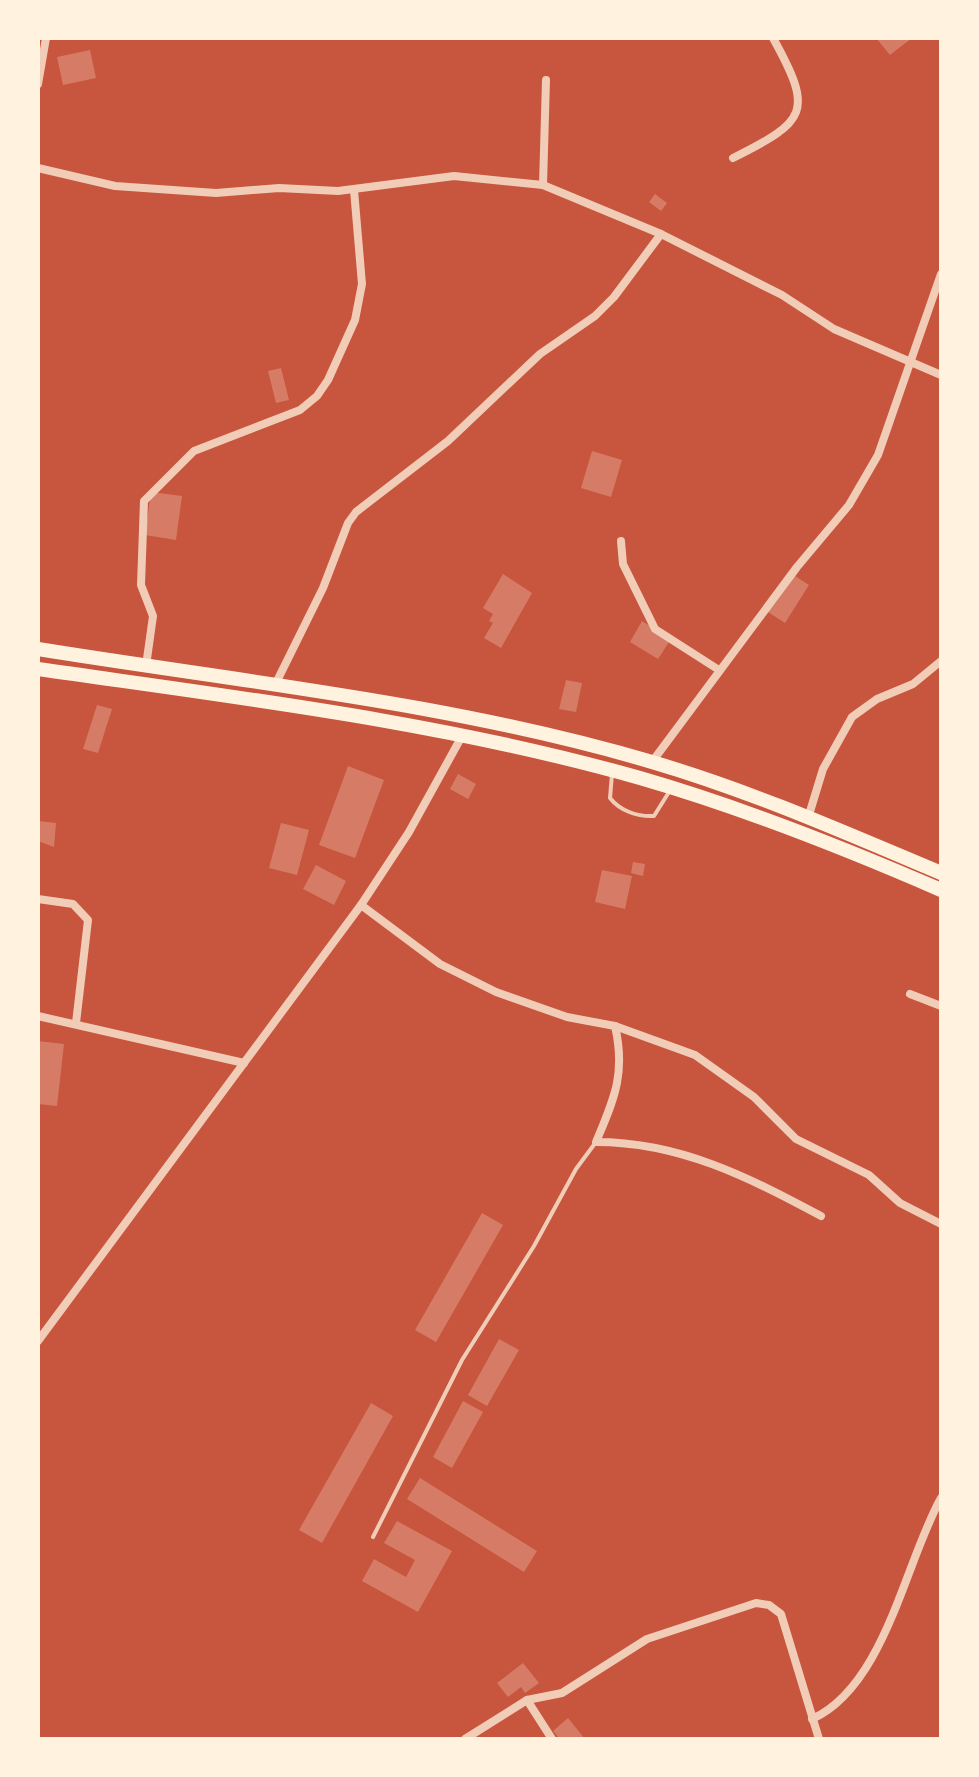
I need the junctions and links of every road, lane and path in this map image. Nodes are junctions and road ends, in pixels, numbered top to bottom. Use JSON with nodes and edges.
{"nodes":[{"id":1,"x":46,"y":38,"type":"edge"},
{"id":2,"x":773,"y":38,"type":"edge"},
{"id":3,"x":546,"y":80,"type":"dead end"},
{"id":4,"x":38,"y":84,"type":"edge"},
{"id":5,"x":733,"y":158,"type":"dead end"},
{"id":6,"x":38,"y":168,"type":"edge"},
{"id":7,"x":543,"y":185,"type":"junction"},
{"id":8,"x":354,"y":190,"type":"junction"},
{"id":9,"x":661,"y":234,"type":"junction"},
{"id":10,"x":941,"y":274,"type":"edge"},
{"id":11,"x":912,"y":360,"type":"junction"},
{"id":12,"x":941,"y":375,"type":"edge"},
{"id":13,"x":621,"y":541,"type":"dead end"},
{"id":14,"x":38,"y":649,"type":"edge"},
{"id":15,"x":941,"y":661,"type":"edge"},
{"id":16,"x":146,"y":667,"type":"junction"},
{"id":17,"x":38,"y":669,"type":"edge"},
{"id":18,"x":719,"y":670,"type":"junction"},
{"id":19,"x":274,"y":687,"type":"junction"},
{"id":20,"x":462,"y":736,"type":"junction"},
{"id":21,"x":652,"y":762,"type":"junction"},
{"id":22,"x":613,"y":771,"type":"junction"},
{"id":23,"x":671,"y":788,"type":"junction"},
{"id":24,"x":808,"y":818,"type":"junction"},
{"id":25,"x":941,"y":873,"type":"edge"},
{"id":26,"x":941,"y":890,"type":"edge"},
{"id":27,"x":38,"y":899,"type":"edge"},
{"id":28,"x":361,"y":905,"type":"junction"},
{"id":29,"x":910,"y":994,"type":"dead end"},
{"id":30,"x":941,"y":1006,"type":"edge"},
{"id":31,"x":38,"y":1016,"type":"edge"},
{"id":32,"x":76,"y":1023,"type":"junction"},
{"id":33,"x":615,"y":1026,"type":"junction"},
{"id":34,"x":244,"y":1063,"type":"junction"},
{"id":35,"x":596,"y":1142,"type":"junction"},
{"id":36,"x":821,"y":1216,"type":"dead end"},
{"id":37,"x":941,"y":1224,"type":"edge"},
{"id":38,"x":38,"y":1341,"type":"edge"},
{"id":39,"x":941,"y":1498,"type":"edge"},
{"id":40,"x":373,"y":1537,"type":"dead end"},
{"id":41,"x":527,"y":1700,"type":"junction"},
{"id":42,"x":812,"y":1719,"type":"junction"},
{"id":43,"x":465,"y":1739,"type":"edge"},
{"id":44,"x":552,"y":1739,"type":"edge"},
{"id":45,"x":819,"y":1739,"type":"edge"}],
"edges":[{"from":1,"to":4,"type":"street"},
{"from":2,"to":5,"type":"street"},
{"from":3,"to":7,"type":"street"},
{"from":6,"to":8,"type":"street"},
{"from":7,"to":8,"type":"street"},
{"from":7,"to":9,"type":"street"},
{"from":8,"to":16,"type":"street"},
{"from":9,"to":11,"type":"street"},
{"from":9,"to":19,"type":"street"},
{"from":10,"to":11,"type":"street"},
{"from":11,"to":12,"type":"street"},
{"from":11,"to":18,"type":"street"},
{"from":13,"to":18,"type":"street"},
{"from":14,"to":16,"type":"highway"},
{"from":15,"to":24,"type":"street"},
{"from":16,"to":19,"type":"highway"},
{"from":17,"to":20,"type":"highway"},
{"from":18,"to":21,"type":"street"},
{"from":19,"to":21,"type":"highway"},
{"from":20,"to":22,"type":"highway"},
{"from":20,"to":28,"type":"street"},
{"from":21,"to":24,"type":"highway"},
{"from":22,"to":23,"type":"highway"},
{"from":22,"to":23,"type":"lane"},
{"from":23,"to":26,"type":"highway"},
{"from":24,"to":25,"type":"highway"},
{"from":27,"to":32,"type":"street"},
{"from":28,"to":33,"type":"street"},
{"from":28,"to":34,"type":"street"},
{"from":29,"to":30,"type":"street"},
{"from":31,"to":32,"type":"street"},
{"from":32,"to":34,"type":"street"},
{"from":33,"to":35,"type":"street"},
{"from":33,"to":37,"type":"street"},
{"from":34,"to":38,"type":"street"},
{"from":35,"to":36,"type":"street"},
{"from":35,"to":40,"type":"lane"},
{"from":39,"to":42,"type":"street"},
{"from":41,"to":42,"type":"street"},
{"from":41,"to":43,"type":"street"},
{"from":41,"to":44,"type":"street"},
{"from":42,"to":45,"type":"street"}]}
